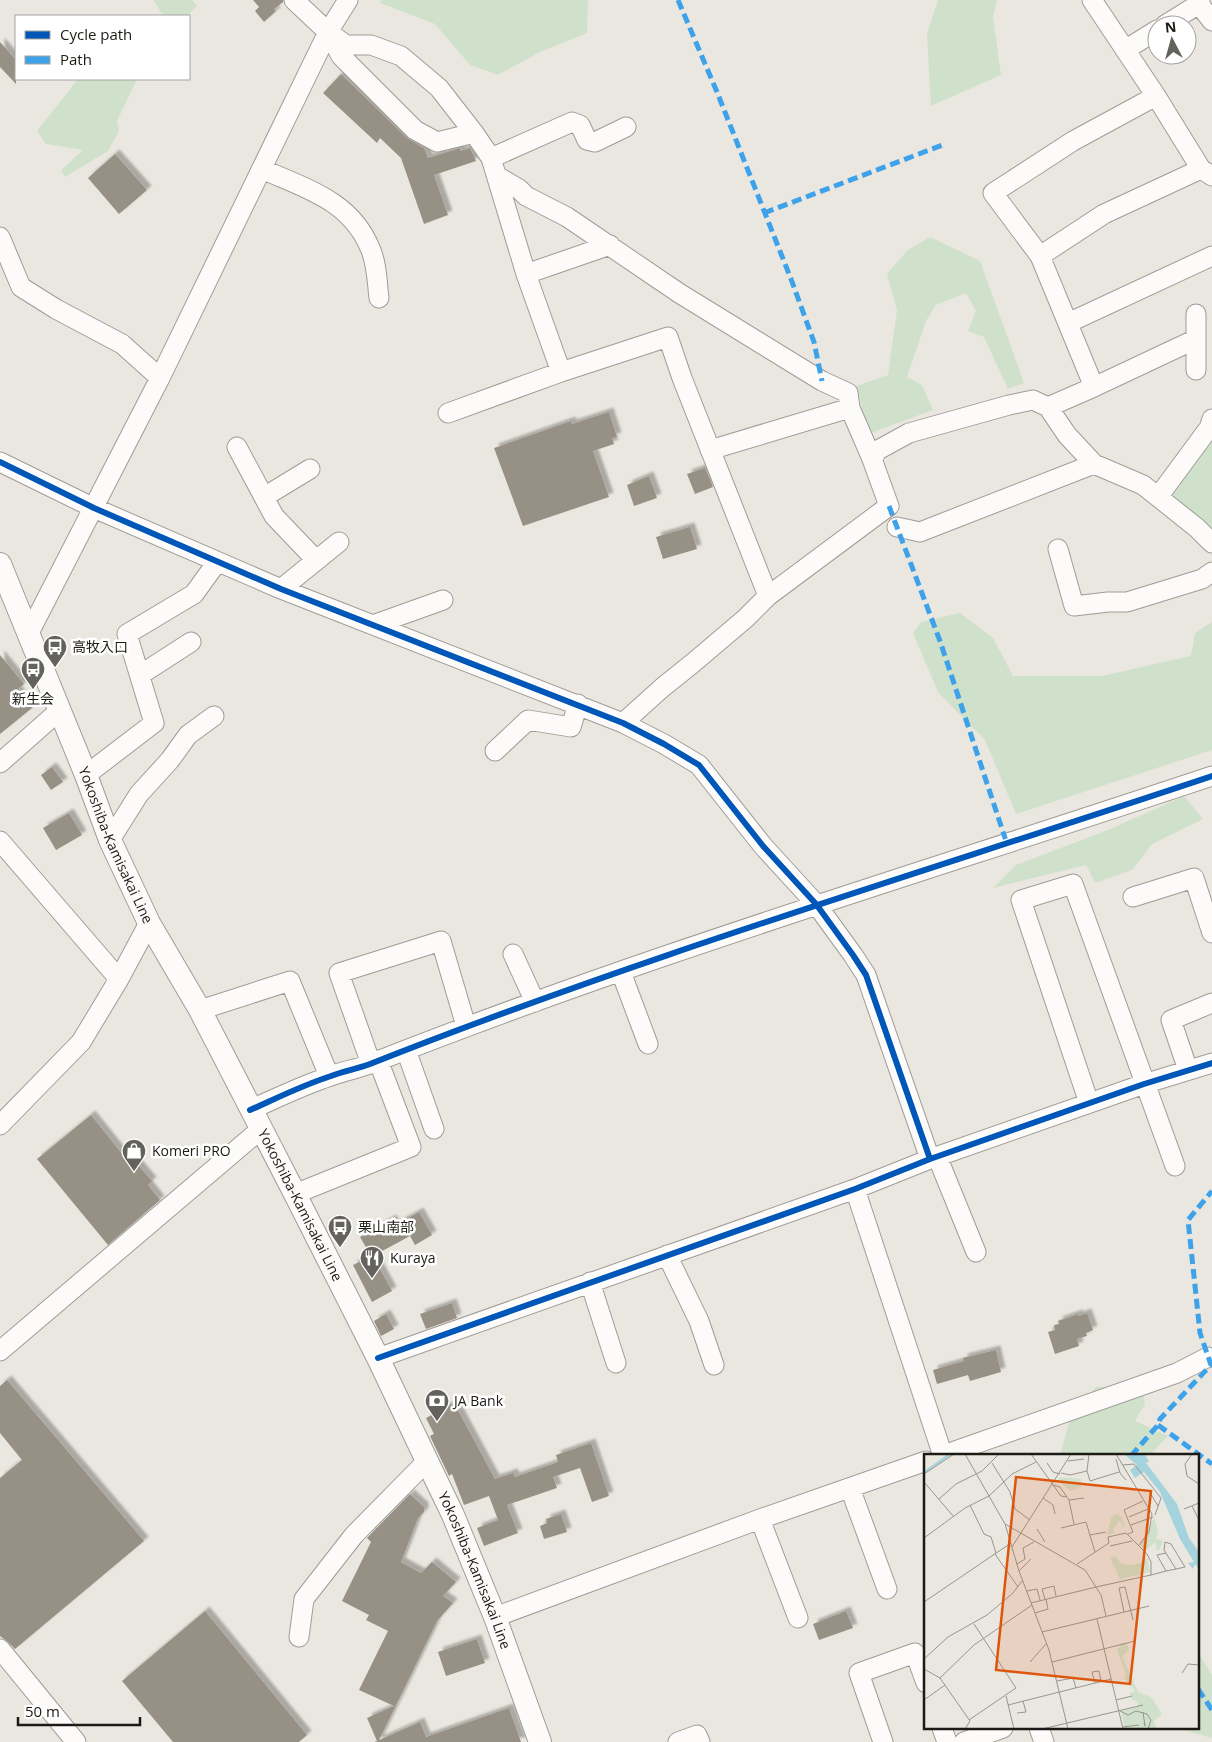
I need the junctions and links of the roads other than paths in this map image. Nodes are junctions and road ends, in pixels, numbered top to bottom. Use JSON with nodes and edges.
{"nodes":[{"id":1,"x":294,"y":0,"type":"edge"},
{"id":2,"x":348,"y":0,"type":"edge"},
{"id":3,"x":1092,"y":0,"type":"edge"},
{"id":4,"x":1200,"y":2,"type":"edge"},
{"id":5,"x":1180,"y":15,"type":"edge"},
{"id":6,"x":1212,"y":21,"type":"edge"},
{"id":7,"x":328,"y":32,"type":"junction"},
{"id":8,"x":1147,"y":36,"type":"edge"},
{"id":9,"x":1125,"y":50,"type":"junction"},
{"id":10,"x":1156,"y":96,"type":"junction"},
{"id":11,"x":626,"y":127,"type":"dead end"},
{"id":12,"x":474,"y":133,"type":"junction"},
{"id":13,"x":491,"y":158,"type":"junction"},
{"id":14,"x":262,"y":169,"type":"junction"},
{"id":15,"x":1207,"y":172,"type":"edge"},
{"id":16,"x":497,"y":176,"type":"junction"},
{"id":17,"x":0,"y":237,"type":"edge"},
{"id":18,"x":610,"y":246,"type":"junction"},
{"id":19,"x":1040,"y":256,"type":"junction"},
{"id":20,"x":1212,"y":256,"type":"edge"},
{"id":21,"x":526,"y":274,"type":"junction"},
{"id":22,"x":379,"y":298,"type":"dead end"},
{"id":23,"x":1196,"y":314,"type":"dead end"},
{"id":24,"x":1068,"y":323,"type":"junction"},
{"id":25,"x":1196,"y":339,"type":"junction"},
{"id":26,"x":1196,"y":370,"type":"dead end"},
{"id":27,"x":561,"y":372,"type":"junction"},
{"id":28,"x":160,"y":378,"type":"junction"},
{"id":29,"x":1094,"y":387,"type":"junction"},
{"id":30,"x":1048,"y":406,"type":"junction"},
{"id":31,"x":850,"y":408,"type":"junction"},
{"id":32,"x":448,"y":413,"type":"dead end"},
{"id":33,"x":1212,"y":419,"type":"edge"},
{"id":34,"x":237,"y":447,"type":"dead end"},
{"id":35,"x":710,"y":450,"type":"junction"},
{"id":36,"x":872,"y":459,"type":"junction"},
{"id":37,"x":0,"y":462,"type":"edge"},
{"id":38,"x":1094,"y":464,"type":"junction"},
{"id":39,"x":310,"y":470,"type":"dead end"},
{"id":40,"x":264,"y":497,"type":"junction"},
{"id":41,"x":1158,"y":497,"type":"junction"},
{"id":42,"x":94,"y":508,"type":"junction"},
{"id":43,"x":897,"y":527,"type":"dead end"},
{"id":44,"x":339,"y":542,"type":"dead end"},
{"id":45,"x":1212,"y":543,"type":"edge"},
{"id":46,"x":1058,"y":548,"type":"dead end"},
{"id":47,"x":316,"y":560,"type":"junction"},
{"id":48,"x":217,"y":562,"type":"junction"},
{"id":49,"x":0,"y":564,"type":"edge"},
{"id":50,"x":1212,"y":572,"type":"edge"},
{"id":51,"x":281,"y":589,"type":"junction"},
{"id":52,"x":768,"y":596,"type":"junction"},
{"id":53,"x":6,"y":599,"type":"edge"},
{"id":54,"x":443,"y":600,"type":"dead end"},
{"id":55,"x":372,"y":625,"type":"junction"},
{"id":56,"x":29,"y":633,"type":"junction"},
{"id":57,"x":192,"y":642,"type":"dead end"},
{"id":58,"x":140,"y":675,"type":"junction"},
{"id":59,"x":578,"y":704,"type":"junction"},
{"id":60,"x":60,"y":710,"type":"junction"},
{"id":61,"x":214,"y":716,"type":"dead end"},
{"id":62,"x":623,"y":723,"type":"junction"},
{"id":63,"x":495,"y":751,"type":"dead end"},
{"id":64,"x":0,"y":763,"type":"edge"},
{"id":65,"x":86,"y":775,"type":"junction"},
{"id":66,"x":1212,"y":776,"type":"edge"},
{"id":67,"x":110,"y":840,"type":"junction"},
{"id":68,"x":0,"y":841,"type":"edge"},
{"id":69,"x":1133,"y":897,"type":"dead end"},
{"id":70,"x":816,"y":904,"type":"junction"},
{"id":71,"x":149,"y":923,"type":"junction"},
{"id":72,"x":1212,"y":933,"type":"edge"},
{"id":73,"x":513,"y":954,"type":"dead end"},
{"id":74,"x":621,"y":972,"type":"junction"},
{"id":75,"x":119,"y":979,"type":"junction"},
{"id":76,"x":535,"y":1002,"type":"junction"},
{"id":77,"x":1212,"y":1003,"type":"edge"},
{"id":78,"x":200,"y":1010,"type":"junction"},
{"id":79,"x":466,"y":1026,"type":"junction"},
{"id":80,"x":648,"y":1044,"type":"dead end"},
{"id":81,"x":406,"y":1050,"type":"junction"},
{"id":82,"x":374,"y":1062,"type":"junction"},
{"id":83,"x":1212,"y":1062,"type":"edge"},
{"id":84,"x":1188,"y":1070,"type":"junction"},
{"id":85,"x":329,"y":1076,"type":"junction"},
{"id":86,"x":1144,"y":1084,"type":"junction"},
{"id":87,"x":1089,"y":1103,"type":"junction"},
{"id":88,"x":250,"y":1110,"type":"junction"},
{"id":89,"x":0,"y":1125,"type":"edge"},
{"id":90,"x":261,"y":1129,"type":"junction"},
{"id":91,"x":434,"y":1129,"type":"dead end"},
{"id":92,"x":934,"y":1157,"type":"junction"},
{"id":93,"x":1175,"y":1166,"type":"dead end"},
{"id":94,"x":855,"y":1189,"type":"junction"},
{"id":95,"x":295,"y":1194,"type":"junction"},
{"id":96,"x":976,"y":1252,"type":"dead end"},
{"id":97,"x":667,"y":1255,"type":"junction"},
{"id":98,"x":590,"y":1282,"type":"junction"},
{"id":99,"x":0,"y":1351,"type":"edge"},
{"id":100,"x":1208,"y":1357,"type":"dead end"},
{"id":101,"x":378,"y":1358,"type":"junction"},
{"id":102,"x":616,"y":1363,"type":"dead end"},
{"id":103,"x":714,"y":1365,"type":"dead end"},
{"id":104,"x":941,"y":1454,"type":"edge"},
{"id":105,"x":948,"y":1454,"type":"edge"},
{"id":106,"x":427,"y":1461,"type":"junction"},
{"id":107,"x":924,"y":1462,"type":"edge"},
{"id":108,"x":850,"y":1488,"type":"junction"},
{"id":109,"x":760,"y":1519,"type":"junction"},
{"id":110,"x":887,"y":1588,"type":"dead end"},
{"id":111,"x":495,"y":1617,"type":"junction"},
{"id":112,"x":798,"y":1618,"type":"dead end"},
{"id":113,"x":299,"y":1636,"type":"dead end"},
{"id":114,"x":0,"y":1649,"type":"edge"},
{"id":115,"x":924,"y":1677,"type":"edge"},
{"id":116,"x":997,"y":1730,"type":"edge"},
{"id":117,"x":1040,"y":1730,"type":"edge"},
{"id":118,"x":76,"y":1742,"type":"edge"},
{"id":119,"x":540,"y":1742,"type":"edge"},
{"id":120,"x":678,"y":1742,"type":"edge"},
{"id":121,"x":700,"y":1742,"type":"edge"},
{"id":122,"x":883,"y":1742,"type":"edge"},
{"id":123,"x":964,"y":1742,"type":"edge"},
{"id":124,"x":1044,"y":1742,"type":"edge"}],
"edges":[{"from":1,"to":7,"type":"street"},
{"from":2,"to":7,"type":"street"},
{"from":3,"to":9,"type":"street"},
{"from":4,"to":5,"type":"street"},
{"from":4,"to":6,"type":"street"},
{"from":7,"to":12,"type":"street"},
{"from":7,"to":12,"type":"street"},
{"from":7,"to":14,"type":"street"},
{"from":8,"to":9,"type":"street"},
{"from":9,"to":10,"type":"street"},
{"from":10,"to":15,"type":"street"},
{"from":10,"to":19,"type":"street"},
{"from":11,"to":13,"type":"street"},
{"from":12,"to":13,"type":"street"},
{"from":13,"to":16,"type":"street"},
{"from":14,"to":22,"type":"street"},
{"from":14,"to":28,"type":"street"},
{"from":15,"to":19,"type":"street"},
{"from":16,"to":18,"type":"street"},
{"from":16,"to":21,"type":"street"},
{"from":17,"to":28,"type":"street"},
{"from":18,"to":21,"type":"street"},
{"from":18,"to":31,"type":"street"},
{"from":19,"to":24,"type":"street"},
{"from":20,"to":24,"type":"street"},
{"from":21,"to":27,"type":"street"},
{"from":23,"to":25,"type":"street"},
{"from":24,"to":29,"type":"street"},
{"from":25,"to":26,"type":"street"},
{"from":25,"to":29,"type":"street"},
{"from":27,"to":32,"type":"street"},
{"from":27,"to":35,"type":"street"},
{"from":28,"to":42,"type":"street"},
{"from":29,"to":30,"type":"street"},
{"from":30,"to":36,"type":"street"},
{"from":30,"to":38,"type":"street"},
{"from":31,"to":35,"type":"street"},
{"from":31,"to":36,"type":"street"},
{"from":33,"to":41,"type":"street"},
{"from":34,"to":40,"type":"street"},
{"from":35,"to":52,"type":"street"},
{"from":36,"to":52,"type":"street"},
{"from":37,"to":42,"type":"street"},
{"from":38,"to":41,"type":"street"},
{"from":38,"to":43,"type":"street"},
{"from":39,"to":40,"type":"street"},
{"from":40,"to":47,"type":"street"},
{"from":41,"to":45,"type":"street"},
{"from":42,"to":48,"type":"street"},
{"from":42,"to":56,"type":"street"},
{"from":44,"to":47,"type":"street"},
{"from":46,"to":50,"type":"street"},
{"from":47,"to":51,"type":"street"},
{"from":48,"to":51,"type":"street"},
{"from":48,"to":58,"type":"street"},
{"from":49,"to":53,"type":"main road","name":"Yokoshiba-Kamisakai Line"},
{"from":51,"to":55,"type":"street"},
{"from":52,"to":62,"type":"street"},
{"from":53,"to":56,"type":"main road","name":"Yokoshiba-Kamisakai Line"},
{"from":54,"to":55,"type":"street"},
{"from":55,"to":59,"type":"street"},
{"from":56,"to":60,"type":"main road","name":"Yokoshiba-Kamisakai Line"},
{"from":57,"to":58,"type":"street"},
{"from":58,"to":65,"type":"street"},
{"from":59,"to":62,"type":"street"},
{"from":59,"to":63,"type":"street"},
{"from":60,"to":64,"type":"street"},
{"from":60,"to":65,"type":"main road","name":"Yokoshiba-Kamisakai Line"},
{"from":61,"to":67,"type":"street"},
{"from":62,"to":70,"type":"street"},
{"from":65,"to":67,"type":"main road","name":"Yokoshiba-Kamisakai Line"},
{"from":66,"to":70,"type":"street"},
{"from":67,"to":71,"type":"main road","name":"Yokoshiba-Kamisakai Line"},
{"from":68,"to":75,"type":"street"},
{"from":69,"to":72,"type":"street"},
{"from":70,"to":74,"type":"street"},
{"from":70,"to":92,"type":"street"},
{"from":71,"to":75,"type":"street"},
{"from":71,"to":78,"type":"main road","name":"Yokoshiba-Kamisakai Line"},
{"from":73,"to":76,"type":"street"},
{"from":74,"to":76,"type":"street"},
{"from":74,"to":80,"type":"street"},
{"from":75,"to":89,"type":"street"},
{"from":76,"to":79,"type":"street"},
{"from":77,"to":84,"type":"street"},
{"from":78,"to":85,"type":"street"},
{"from":78,"to":88,"type":"main road","name":"Yokoshiba-Kamisakai Line"},
{"from":79,"to":81,"type":"street"},
{"from":79,"to":82,"type":"street"},
{"from":81,"to":82,"type":"street"},
{"from":81,"to":91,"type":"street"},
{"from":82,"to":85,"type":"street"},
{"from":82,"to":95,"type":"street"},
{"from":83,"to":84,"type":"street"},
{"from":84,"to":86,"type":"street"},
{"from":85,"to":88,"type":"street"},
{"from":86,"to":87,"type":"street"},
{"from":86,"to":87,"type":"street"},
{"from":86,"to":93,"type":"street"},
{"from":87,"to":92,"type":"street"},
{"from":88,"to":90,"type":"main road","name":"Yokoshiba-Kamisakai Line"},
{"from":90,"to":95,"type":"main road","name":"Yokoshiba-Kamisakai Line"},
{"from":90,"to":99,"type":"street"},
{"from":92,"to":94,"type":"street"},
{"from":92,"to":96,"type":"street"},
{"from":94,"to":97,"type":"street"},
{"from":94,"to":104,"type":"street"},
{"from":95,"to":101,"type":"main road","name":"Yokoshiba-Kamisakai Line"},
{"from":97,"to":98,"type":"street"},
{"from":97,"to":103,"type":"street"},
{"from":98,"to":101,"type":"street"},
{"from":98,"to":102,"type":"street"},
{"from":100,"to":105,"type":"street"},
{"from":101,"to":106,"type":"main road","name":"Yokoshiba-Kamisakai Line"},
{"from":106,"to":111,"type":"main road","name":"Yokoshiba-Kamisakai Line"},
{"from":106,"to":113,"type":"street"},
{"from":107,"to":108,"type":"street"},
{"from":108,"to":109,"type":"street"},
{"from":108,"to":110,"type":"street"},
{"from":109,"to":111,"type":"street"},
{"from":109,"to":112,"type":"street"},
{"from":111,"to":119,"type":"main road","name":"Yokoshiba-Kamisakai Line"},
{"from":114,"to":118,"type":"street"},
{"from":115,"to":122,"type":"street"},
{"from":116,"to":123,"type":"street"},
{"from":117,"to":124,"type":"street"},
{"from":120,"to":121,"type":"street"}]}
